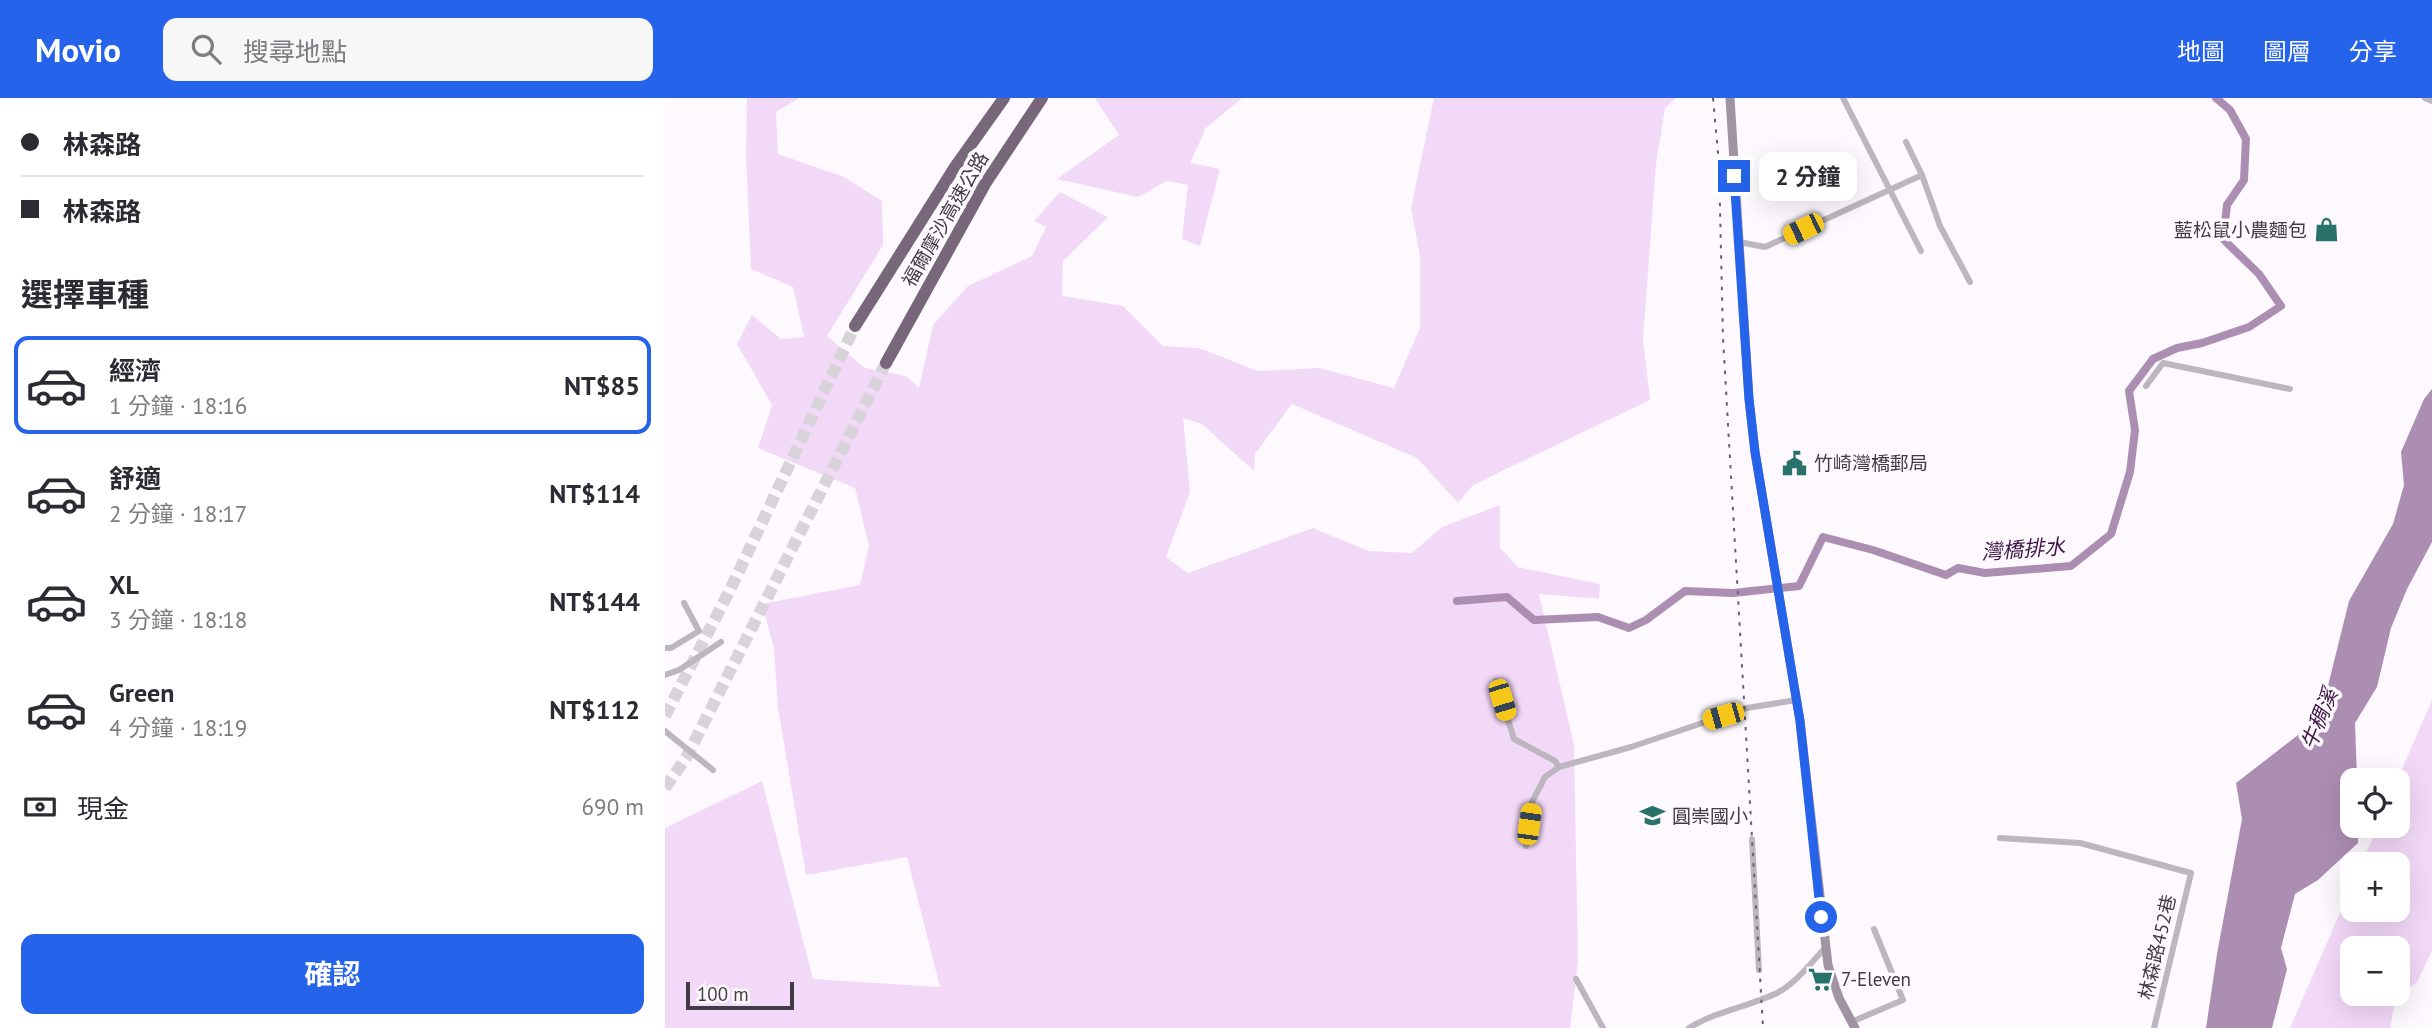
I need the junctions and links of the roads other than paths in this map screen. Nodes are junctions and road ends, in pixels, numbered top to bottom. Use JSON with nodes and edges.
{"nodes":[{"id":1,"x":1004,"y":98,"type":"edge"},
{"id":2,"x":1042,"y":98,"type":"edge"},
{"id":3,"x":1730,"y":98,"type":"edge"},
{"id":4,"x":1843,"y":98,"type":"edge"},
{"id":5,"x":2425,"y":98,"type":"edge"},
{"id":6,"x":2432,"y":101,"type":"edge"},
{"id":7,"x":1906,"y":142,"type":"dead end"},
{"id":8,"x":1922,"y":175,"type":"junction"},
{"id":9,"x":1891,"y":189,"type":"junction"},
{"id":10,"x":1739,"y":242,"type":"junction"},
{"id":11,"x":1921,"y":251,"type":"dead end"},
{"id":12,"x":1970,"y":282,"type":"dead end"},
{"id":13,"x":855,"y":326,"type":"tunnel mouth"},
{"id":14,"x":885,"y":363,"type":"tunnel mouth"},
{"id":15,"x":2146,"y":386,"type":"dead end"},
{"id":16,"x":2290,"y":389,"type":"dead end"},
{"id":17,"x":684,"y":603,"type":"dead end"},
{"id":18,"x":721,"y":642,"type":"dead end"},
{"id":19,"x":665,"y":648,"type":"edge"},
{"id":20,"x":665,"y":675,"type":"edge"},
{"id":21,"x":1496,"y":681,"type":"dead end"},
{"id":22,"x":1797,"y":700,"type":"junction"},
{"id":23,"x":665,"y":731,"type":"edge"},
{"id":24,"x":1559,"y":767,"type":"junction"},
{"id":25,"x":713,"y":770,"type":"dead end"},
{"id":26,"x":2000,"y":838,"type":"dead end"},
{"id":27,"x":1752,"y":839,"type":"dead end"},
{"id":28,"x":1525,"y":846,"type":"dead end"},
{"id":29,"x":1874,"y":929,"type":"dead end"},
{"id":30,"x":1825,"y":948,"type":"junction"},
{"id":31,"x":1759,"y":970,"type":"dead end"},
{"id":32,"x":1576,"y":979,"type":"dead end"},
{"id":33,"x":1853,"y":1025,"type":"edge"},
{"id":34,"x":1603,"y":1028,"type":"edge"},
{"id":35,"x":1689,"y":1028,"type":"edge"},
{"id":36,"x":2154,"y":1028,"type":"edge"}],
"edges":[{"from":1,"to":13,"type":"highway","name":"福爾摩沙高速公路"},
{"from":2,"to":14,"type":"highway","name":"福爾摩沙高速公路"},
{"from":3,"to":10,"type":"main road"},
{"from":4,"to":9,"type":"street"},
{"from":5,"to":6,"type":"street"},
{"from":7,"to":8,"type":"street"},
{"from":8,"to":9,"type":"street"},
{"from":8,"to":12,"type":"street"},
{"from":9,"to":10,"type":"street"},
{"from":9,"to":11,"type":"street"},
{"from":10,"to":22,"type":"main road"},
{"from":15,"to":16,"type":"street"},
{"from":17,"to":19,"type":"street"},
{"from":18,"to":20,"type":"street"},
{"from":21,"to":24,"type":"street"},
{"from":22,"to":24,"type":"street"},
{"from":22,"to":30,"type":"main road"},
{"from":23,"to":25,"type":"street"},
{"from":24,"to":28,"type":"street"},
{"from":26,"to":36,"type":"street","name":"林森路452巷"},
{"from":27,"to":31,"type":"street"},
{"from":29,"to":33,"type":"street"},
{"from":30,"to":33,"type":"main road"},
{"from":30,"to":35,"type":"street"},
{"from":32,"to":34,"type":"street"}]}
